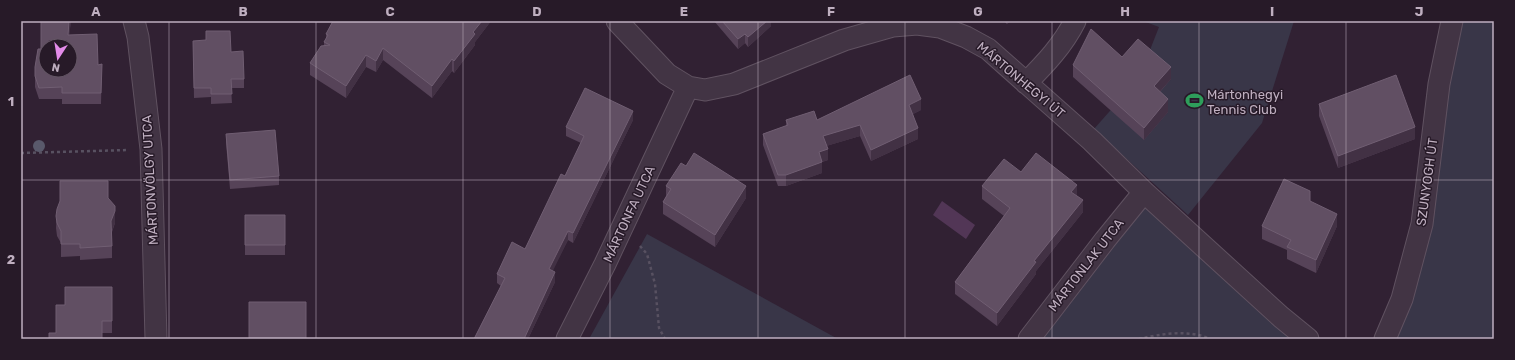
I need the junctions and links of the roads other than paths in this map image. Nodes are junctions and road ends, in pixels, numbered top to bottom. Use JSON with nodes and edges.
{"nodes":[{"id":1,"x":134,"y":21,"type":"edge"},
{"id":2,"x":617,"y":21,"type":"edge"},
{"id":3,"x":1075,"y":21,"type":"edge"},
{"id":4,"x":1452,"y":21,"type":"edge"},
{"id":5,"x":1026,"y":83,"type":"junction"},
{"id":6,"x":688,"y":87,"type":"junction"},
{"id":7,"x":1144,"y":192,"type":"junction"},
{"id":8,"x":156,"y":339,"type":"edge"},
{"id":9,"x":567,"y":339,"type":"edge"},
{"id":10,"x":1029,"y":339,"type":"edge"},
{"id":11,"x":1308,"y":339,"type":"edge"},
{"id":12,"x":1385,"y":339,"type":"edge"}],
"edges":[{"from":1,"to":8,"type":"street","name":"MÁRTONVÖLGY UTCA"},
{"from":2,"to":6,"type":"street","name":"MÁRTONHEGYI ÚT"},
{"from":3,"to":5,"type":"street"},
{"from":4,"to":12,"type":"street","name":"SZUNYOGH ÚT"},
{"from":5,"to":6,"type":"street","name":"MÁRTONHEGYI ÚT"},
{"from":5,"to":7,"type":"street","name":"MÁRTONHEGYI ÚT"},
{"from":6,"to":9,"type":"street","name":"MÁRTONFA UTCA"},
{"from":7,"to":10,"type":"street","name":"MÁRTONLAK UTCA"},
{"from":7,"to":11,"type":"street","name":"MÁRTONHEGYI ÚT"}]}
